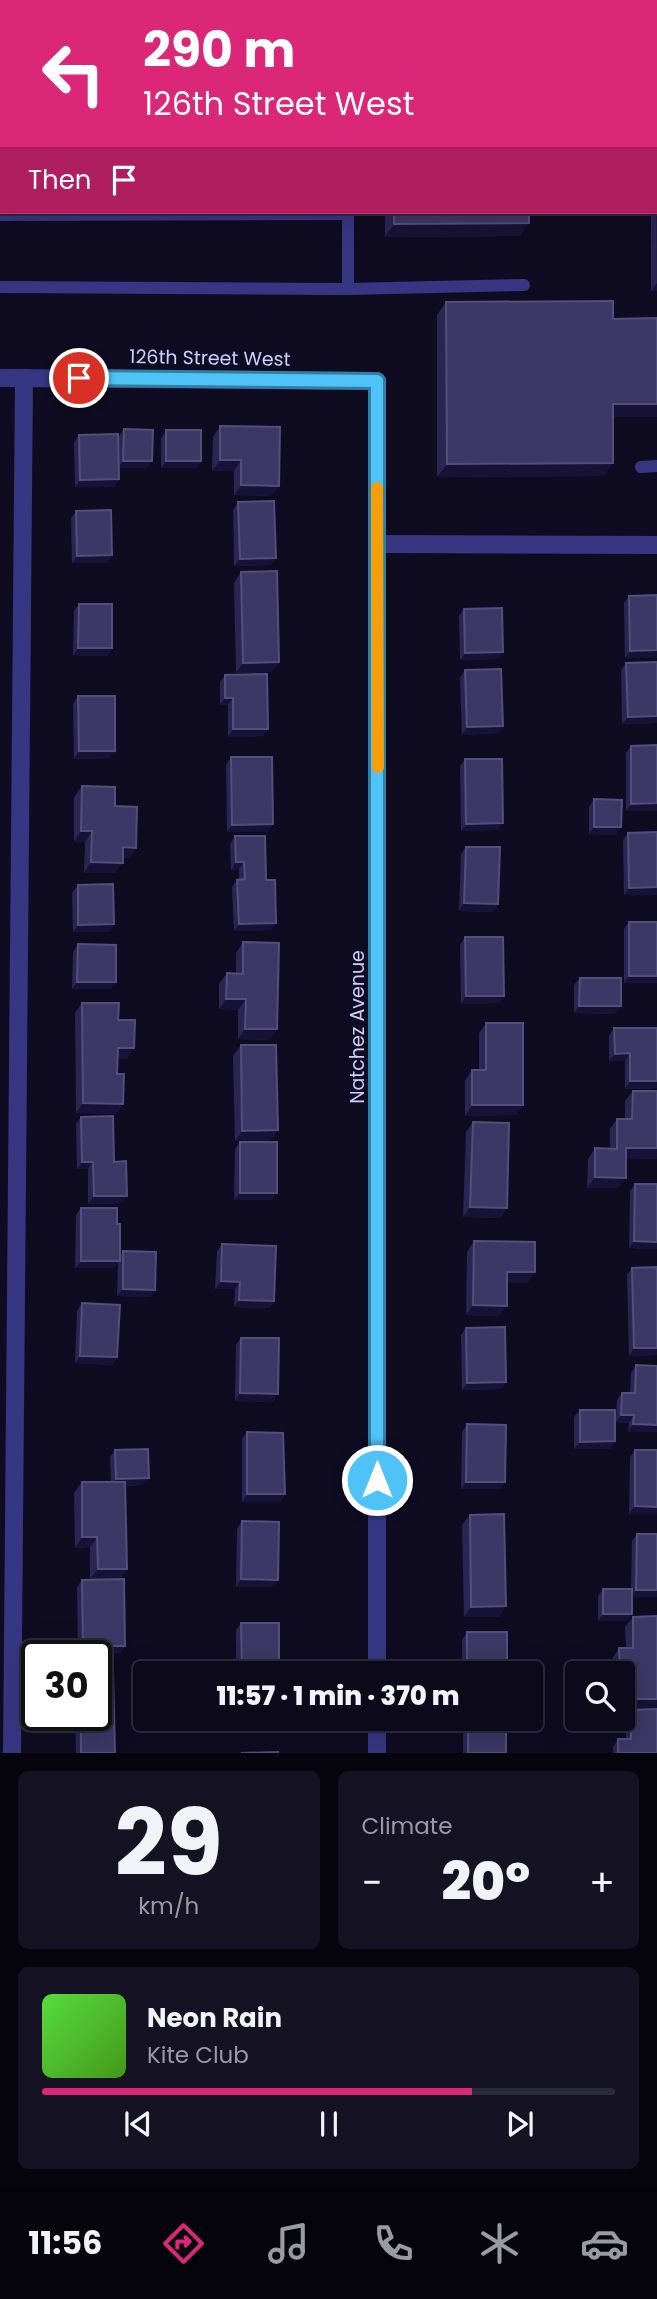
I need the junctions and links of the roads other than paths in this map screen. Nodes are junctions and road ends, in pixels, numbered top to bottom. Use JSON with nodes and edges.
{"nodes":[{"id":1,"x":174,"y":214,"type":"edge"},
{"id":2,"x":348,"y":214,"type":"edge"},
{"id":3,"x":0,"y":215,"type":"edge"},
{"id":4,"x":524,"y":285,"type":"dead end"},
{"id":5,"x":0,"y":287,"type":"edge"},
{"id":6,"x":348,"y":289,"type":"junction"},
{"id":7,"x":24,"y":377,"type":"junction"},
{"id":8,"x":0,"y":378,"type":"edge"},
{"id":9,"x":377,"y":381,"type":"joint"},
{"id":10,"x":641,"y":467,"type":"dead end"},
{"id":11,"x":657,"y":467,"type":"edge"},
{"id":12,"x":378,"y":544,"type":"junction"},
{"id":13,"x":657,"y":545,"type":"edge"},
{"id":14,"x":377,"y":1661,"type":"edge"},
{"id":15,"x":377,"y":1731,"type":"edge"},
{"id":16,"x":12,"y":1753,"type":"edge"},
{"id":17,"x":377,"y":1753,"type":"edge"}],
"edges":[{"from":1,"to":3,"type":"lane"},
{"from":2,"to":6,"type":"lane"},
{"from":4,"to":6,"type":"lane"},
{"from":5,"to":6,"type":"lane"},
{"from":7,"to":8,"type":"street","name":"126th Street West"},
{"from":7,"to":9,"type":"street","name":"126th Street West"},
{"from":7,"to":16,"type":"street"},
{"from":9,"to":12,"type":"street","name":"Natchez Avenue"},
{"from":10,"to":11,"type":"lane"},
{"from":12,"to":13,"type":"street"},
{"from":12,"to":14,"type":"street","name":"Natchez Avenue"},
{"from":15,"to":17,"type":"street"}]}
